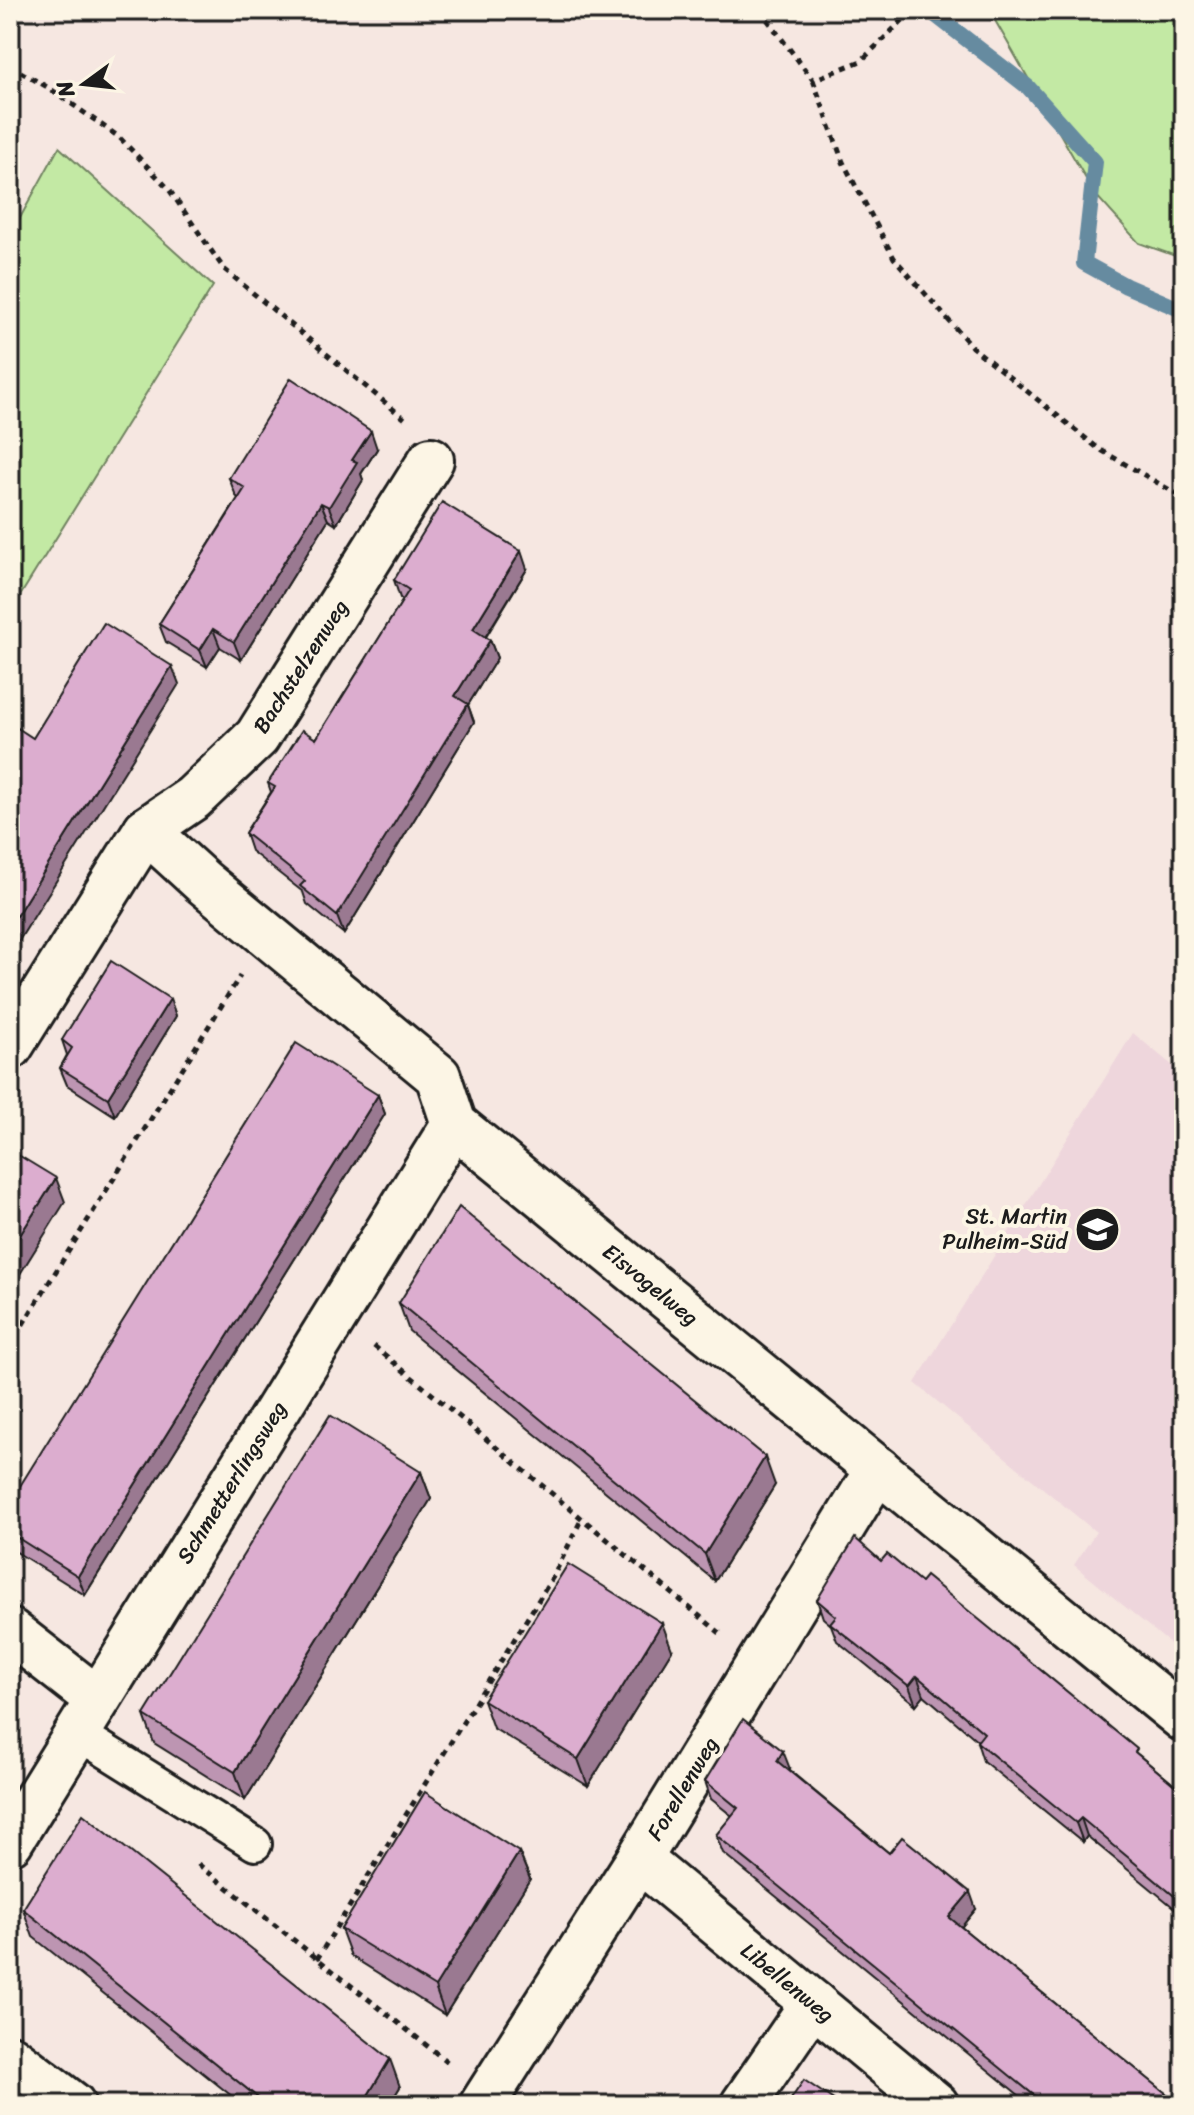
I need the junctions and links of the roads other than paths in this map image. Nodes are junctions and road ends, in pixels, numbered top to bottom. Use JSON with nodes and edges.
{"nodes":[{"id":1,"x":431,"y":460,"type":"road end"},
{"id":2,"x":146,"y":830,"type":"junction"},
{"id":3,"x":10,"y":1047,"type":"edge"},
{"id":4,"x":454,"y":1124,"type":"junction"},
{"id":5,"x":878,"y":1469,"type":"junction"},
{"id":6,"x":10,"y":1631,"type":"edge"},
{"id":7,"x":87,"y":1716,"type":"junction"},
{"id":8,"x":1184,"y":1719,"type":"edge"},
{"id":9,"x":10,"y":1842,"type":"edge"},
{"id":10,"x":255,"y":1844,"type":"dead end"},
{"id":11,"x":639,"y":1859,"type":"junction"},
{"id":12,"x":813,"y":2003,"type":"junction"},
{"id":13,"x":10,"y":2057,"type":"edge"},
{"id":14,"x":485,"y":2100,"type":"edge"},
{"id":15,"x":73,"y":2105,"type":"edge"},
{"id":16,"x":743,"y":2105,"type":"edge"},
{"id":17,"x":936,"y":2105,"type":"edge"}],
"edges":[{"from":1,"to":2,"type":"street","name":"Bachstelzenweg"},
{"from":2,"to":3,"type":"street","name":"Bachstelzenweg"},
{"from":2,"to":4,"type":"street"},
{"from":4,"to":5,"type":"street","name":"Eisvogelweg"},
{"from":4,"to":7,"type":"street","name":"Schmetterlingsweg"},
{"from":5,"to":8,"type":"street","name":"Eisvogelweg"},
{"from":5,"to":11,"type":"street","name":"Forellenweg"},
{"from":6,"to":7,"type":"street"},
{"from":7,"to":9,"type":"street","name":"Schmetterlingsweg"},
{"from":7,"to":10,"type":"lane"},
{"from":11,"to":12,"type":"street","name":"Libellenweg"},
{"from":11,"to":14,"type":"street","name":"Forellenweg"},
{"from":12,"to":16,"type":"street"},
{"from":12,"to":17,"type":"street","name":"Libellenweg"},
{"from":13,"to":15,"type":"street"}]}
